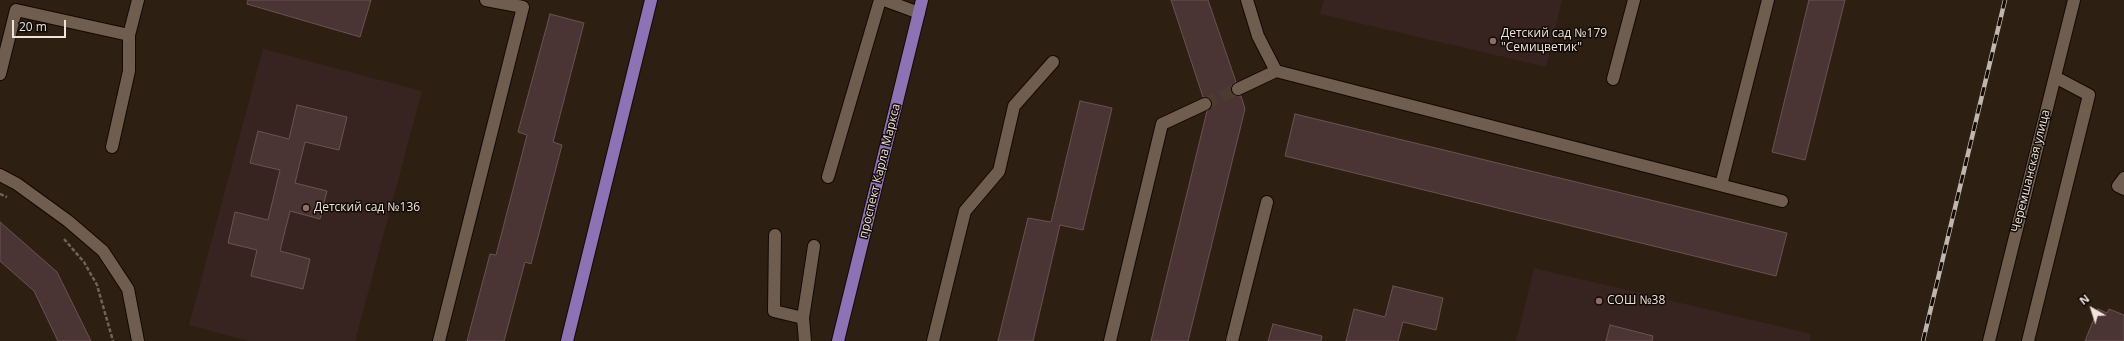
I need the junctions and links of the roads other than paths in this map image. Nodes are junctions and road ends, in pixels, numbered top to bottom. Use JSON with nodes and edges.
{"nodes":[{"id":1,"x":138,"y":0,"type":"edge"},
{"id":2,"x":486,"y":0,"type":"edge"},
{"id":3,"x":651,"y":0,"type":"edge"},
{"id":4,"x":880,"y":0,"type":"edge"},
{"id":5,"x":884,"y":0,"type":"edge"},
{"id":6,"x":922,"y":0,"type":"edge"},
{"id":7,"x":1247,"y":0,"type":"edge"},
{"id":8,"x":1634,"y":0,"type":"edge"},
{"id":9,"x":1768,"y":0,"type":"edge"},
{"id":10,"x":2074,"y":0,"type":"edge"},
{"id":11,"x":919,"y":13,"type":"junction"},
{"id":12,"x":129,"y":35,"type":"junction"},
{"id":13,"x":1053,"y":62,"type":"dead end"},
{"id":14,"x":1276,"y":71,"type":"junction"},
{"id":15,"x":0,"y":74,"type":"edge"},
{"id":16,"x":2055,"y":77,"type":"junction"},
{"id":17,"x":1613,"y":79,"type":"dead end"},
{"id":18,"x":1238,"y":89,"type":"tunnel mouth"},
{"id":19,"x":1205,"y":104,"type":"tunnel mouth"},
{"id":20,"x":112,"y":147,"type":"dead end"},
{"id":21,"x":0,"y":175,"type":"edge"},
{"id":22,"x":828,"y":177,"type":"dead end"},
{"id":23,"x":2124,"y":178,"type":"edge"},
{"id":24,"x":1721,"y":186,"type":"junction"},
{"id":25,"x":2124,"y":190,"type":"edge"},
{"id":26,"x":1782,"y":201,"type":"dead end"},
{"id":27,"x":1267,"y":202,"type":"dead end"},
{"id":28,"x":775,"y":235,"type":"dead end"},
{"id":29,"x":814,"y":246,"type":"dead end"},
{"id":30,"x":803,"y":318,"type":"junction"},
{"id":31,"x":138,"y":341,"type":"edge"},
{"id":32,"x":439,"y":341,"type":"edge"},
{"id":33,"x":567,"y":341,"type":"edge"},
{"id":34,"x":805,"y":341,"type":"edge"},
{"id":35,"x":838,"y":341,"type":"edge"},
{"id":36,"x":933,"y":341,"type":"edge"},
{"id":37,"x":1110,"y":341,"type":"edge"},
{"id":38,"x":1232,"y":341,"type":"edge"},
{"id":39,"x":1989,"y":341,"type":"edge"},
{"id":40,"x":2028,"y":341,"type":"edge"}],
"edges":[{"from":1,"to":12,"type":"street"},
{"from":2,"to":32,"type":"street"},
{"from":3,"to":33,"type":"main road"},
{"from":4,"to":22,"type":"street"},
{"from":5,"to":11,"type":"street"},
{"from":6,"to":11,"type":"main road","name":"проспект Карла Маркса"},
{"from":7,"to":14,"type":"street"},
{"from":8,"to":17,"type":"street"},
{"from":9,"to":24,"type":"street"},
{"from":10,"to":16,"type":"street","name":"Черемшанская улица"},
{"from":11,"to":35,"type":"main road","name":"проспект Карла Маркса"},
{"from":12,"to":15,"type":"street"},
{"from":12,"to":20,"type":"street"},
{"from":13,"to":36,"type":"street"},
{"from":14,"to":18,"type":"street"},
{"from":14,"to":24,"type":"street"},
{"from":16,"to":39,"type":"street","name":"Черемшанская улица"},
{"from":16,"to":40,"type":"street"},
{"from":19,"to":37,"type":"street"},
{"from":21,"to":31,"type":"street"},
{"from":23,"to":25,"type":"street"},
{"from":24,"to":26,"type":"street"},
{"from":27,"to":38,"type":"street"},
{"from":28,"to":30,"type":"street"},
{"from":29,"to":30,"type":"street"},
{"from":30,"to":34,"type":"street"}]}
